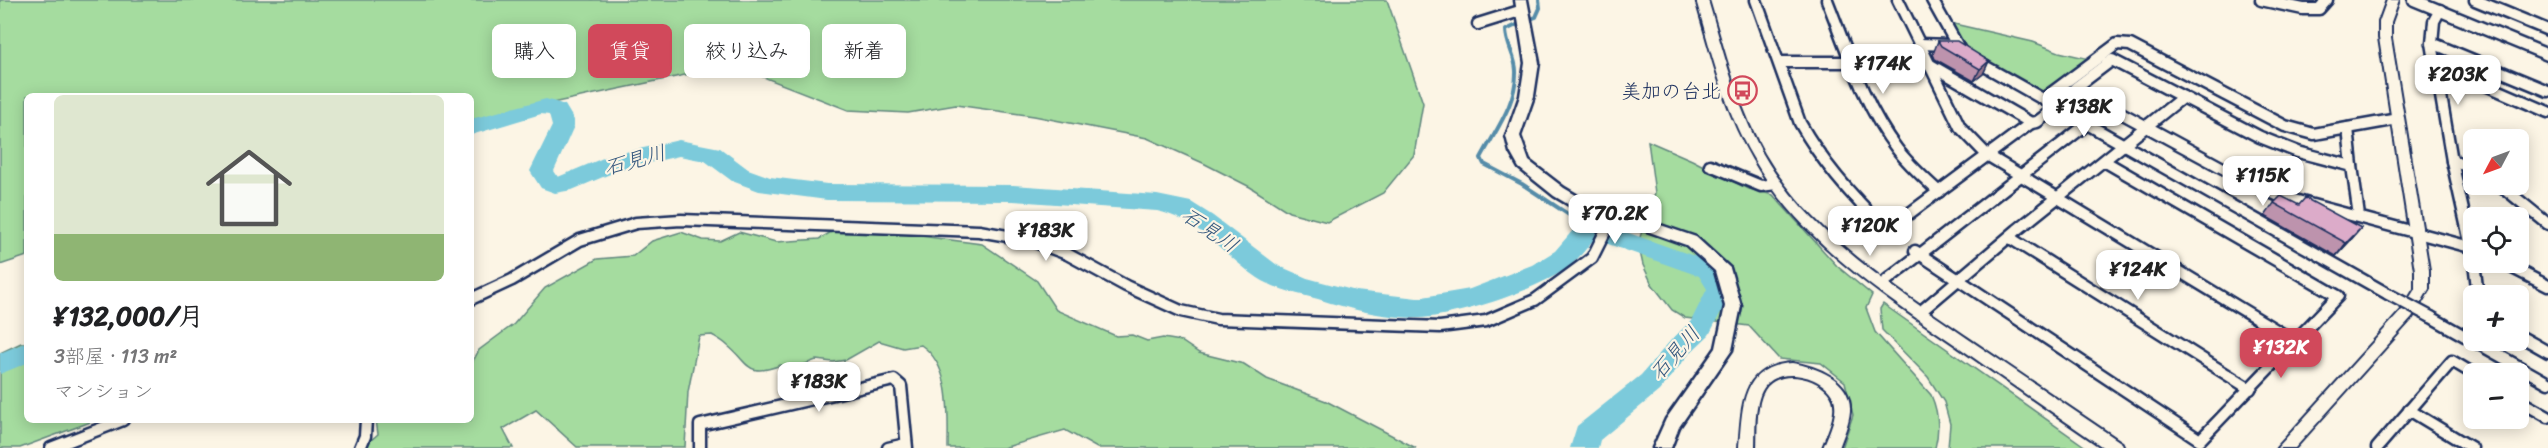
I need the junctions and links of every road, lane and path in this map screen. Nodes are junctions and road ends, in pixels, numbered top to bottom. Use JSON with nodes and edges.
{"nodes":[{"id":1,"x":1702,"y":0,"type":"edge"},
{"id":2,"x":1756,"y":0,"type":"edge"},
{"id":3,"x":1827,"y":0,"type":"edge"},
{"id":4,"x":1898,"y":0,"type":"edge"},
{"id":5,"x":1932,"y":0,"type":"edge"},
{"id":6,"x":2261,"y":0,"type":"edge"},
{"id":7,"x":2327,"y":0,"type":"edge"},
{"id":8,"x":2393,"y":0,"type":"edge"},
{"id":9,"x":2414,"y":0,"type":"edge"},
{"id":10,"x":2475,"y":0,"type":"edge"},
{"id":11,"x":2440,"y":10,"type":"junction"},
{"id":12,"x":1524,"y":13,"type":"edge"},
{"id":13,"x":1478,"y":24,"type":"dead end"},
{"id":14,"x":2548,"y":30,"type":"edge"},
{"id":15,"x":2432,"y":43,"type":"junction"},
{"id":16,"x":1919,"y":44,"type":"junction"},
{"id":17,"x":1957,"y":45,"type":"junction"},
{"id":18,"x":2548,"y":55,"type":"edge"},
{"id":19,"x":1780,"y":62,"type":"junction"},
{"id":20,"x":1853,"y":62,"type":"junction"},
{"id":21,"x":2435,"y":63,"type":"junction"},
{"id":22,"x":1929,"y":64,"type":"junction"},
{"id":23,"x":2548,"y":91,"type":"edge"},
{"id":24,"x":2183,"y":97,"type":"junction"},
{"id":25,"x":2043,"y":99,"type":"junction"},
{"id":26,"x":2057,"y":107,"type":"junction"},
{"id":27,"x":2548,"y":112,"type":"edge"},
{"id":28,"x":2398,"y":119,"type":"junction"},
{"id":29,"x":2031,"y":123,"type":"junction"},
{"id":30,"x":2087,"y":124,"type":"junction"},
{"id":31,"x":2145,"y":128,"type":"junction"},
{"id":32,"x":2348,"y":128,"type":"junction"},
{"id":33,"x":2124,"y":145,"type":"junction"},
{"id":34,"x":1987,"y":155,"type":"junction"},
{"id":35,"x":2104,"y":161,"type":"junction"},
{"id":36,"x":2452,"y":161,"type":"junction"},
{"id":37,"x":2463,"y":164,"type":"edge"},
{"id":38,"x":1710,"y":165,"type":"dead end"},
{"id":39,"x":2352,"y":166,"type":"junction"},
{"id":40,"x":2020,"y":176,"type":"junction"},
{"id":41,"x":1776,"y":184,"type":"junction"},
{"id":42,"x":1939,"y":192,"type":"junction"},
{"id":43,"x":2512,"y":195,"type":"edge"},
{"id":44,"x":2056,"y":197,"type":"junction"},
{"id":45,"x":2463,"y":207,"type":"edge"},
{"id":46,"x":2359,"y":216,"type":"junction"},
{"id":47,"x":1612,"y":218,"type":"junction"},
{"id":48,"x":2548,"y":224,"type":"edge"},
{"id":49,"x":2415,"y":232,"type":"junction"},
{"id":50,"x":2010,"y":238,"type":"junction"},
{"id":51,"x":2463,"y":245,"type":"edge"},
{"id":52,"x":1918,"y":252,"type":"junction"},
{"id":53,"x":2523,"y":273,"type":"edge"},
{"id":54,"x":1958,"y":279,"type":"junction"},
{"id":55,"x":1887,"y":280,"type":"dead end"},
{"id":56,"x":2548,"y":286,"type":"edge"},
{"id":57,"x":474,"y":298,"type":"edge"},
{"id":58,"x":1919,"y":313,"type":"junction"},
{"id":59,"x":2529,"y":341,"type":"edge"},
{"id":60,"x":2296,"y":342,"type":"junction"},
{"id":61,"x":2548,"y":352,"type":"edge"},
{"id":62,"x":2463,"y":368,"type":"edge"},
{"id":63,"x":2548,"y":383,"type":"edge"},
{"id":64,"x":2250,"y":389,"type":"junction"},
{"id":65,"x":2529,"y":406,"type":"edge"},
{"id":66,"x":2409,"y":410,"type":"junction"},
{"id":67,"x":2548,"y":417,"type":"edge"},
{"id":68,"x":115,"y":423,"type":"edge"},
{"id":69,"x":366,"y":423,"type":"edge"},
{"id":70,"x":907,"y":446,"type":"edge"},
{"id":71,"x":51,"y":448,"type":"edge"},
{"id":72,"x":360,"y":448,"type":"edge"},
{"id":73,"x":700,"y":448,"type":"edge"},
{"id":74,"x":888,"y":448,"type":"edge"},
{"id":75,"x":1662,"y":448,"type":"edge"},
{"id":76,"x":1747,"y":448,"type":"edge"},
{"id":77,"x":1831,"y":448,"type":"edge"},
{"id":78,"x":2116,"y":448,"type":"edge"},
{"id":79,"x":2284,"y":448,"type":"edge"},
{"id":80,"x":2377,"y":448,"type":"edge"},
{"id":81,"x":2472,"y":448,"type":"edge"}],
"edges":[{"from":1,"to":41,"type":"street"},
{"from":2,"to":19,"type":"street"},
{"from":3,"to":20,"type":"street"},
{"from":4,"to":16,"type":"street"},
{"from":5,"to":17,"type":"street"},
{"from":6,"to":7,"type":"street"},
{"from":8,"to":28,"type":"street"},
{"from":9,"to":11,"type":"street"},
{"from":10,"to":14,"type":"street"},
{"from":11,"to":15,"type":"street"},
{"from":11,"to":18,"type":"street"},
{"from":12,"to":13,"type":"street"},
{"from":12,"to":47,"type":"main road"},
{"from":15,"to":21,"type":"street"},
{"from":15,"to":23,"type":"street"},
{"from":16,"to":17,"type":"street"},
{"from":16,"to":22,"type":"street"},
{"from":17,"to":25,"type":"street"},
{"from":19,"to":20,"type":"street"},
{"from":19,"to":42,"type":"street"},
{"from":20,"to":22,"type":"street"},
{"from":20,"to":42,"type":"street"},
{"from":21,"to":27,"type":"street"},
{"from":21,"to":36,"type":"street"},
{"from":22,"to":29,"type":"street"},
{"from":22,"to":34,"type":"street"},
{"from":24,"to":31,"type":"street"},
{"from":24,"to":31,"type":"street"},
{"from":24,"to":39,"type":"street"},
{"from":25,"to":26,"type":"street"},
{"from":25,"to":32,"type":"street"},
{"from":26,"to":29,"type":"street"},
{"from":26,"to":30,"type":"street"},
{"from":28,"to":32,"type":"street"},
{"from":28,"to":49,"type":"street"},
{"from":29,"to":34,"type":"street"},
{"from":30,"to":33,"type":"street"},
{"from":30,"to":40,"type":"street"},
{"from":31,"to":33,"type":"street"},
{"from":31,"to":46,"type":"street"},
{"from":32,"to":39,"type":"street"},
{"from":33,"to":35,"type":"street"},
{"from":33,"to":63,"type":"street","bridge":true},
{"from":34,"to":40,"type":"street"},
{"from":34,"to":42,"type":"street"},
{"from":35,"to":44,"type":"street"},
{"from":35,"to":60,"type":"street"},
{"from":36,"to":37,"type":"street"},
{"from":36,"to":45,"type":"street"},
{"from":38,"to":41,"type":"street"},
{"from":39,"to":46,"type":"street"},
{"from":40,"to":44,"type":"street"},
{"from":40,"to":52,"type":"street"},
{"from":41,"to":58,"type":"street"},
{"from":43,"to":48,"type":"street"},
{"from":44,"to":50,"type":"street"},
{"from":44,"to":60,"type":"street"},
{"from":46,"to":49,"type":"street"},
{"from":47,"to":57,"type":"street"},
{"from":47,"to":75,"type":"main road"},
{"from":49,"to":51,"type":"street"},
{"from":49,"to":79,"type":"street"},
{"from":50,"to":54,"type":"street"},
{"from":50,"to":64,"type":"street"},
{"from":52,"to":54,"type":"street"},
{"from":52,"to":55,"type":"street"},
{"from":53,"to":56,"type":"street"},
{"from":54,"to":58,"type":"street"},
{"from":54,"to":64,"type":"street"},
{"from":58,"to":78,"type":"street"},
{"from":59,"to":61,"type":"street"},
{"from":60,"to":64,"type":"street"},
{"from":62,"to":66,"type":"street"},
{"from":65,"to":67,"type":"street"},
{"from":66,"to":80,"type":"street"},
{"from":66,"to":81,"type":"street"},
{"from":68,"to":71,"type":"street"},
{"from":69,"to":72,"type":"street"},
{"from":70,"to":73,"type":"street"},
{"from":70,"to":74,"type":"street"},
{"from":76,"to":77,"type":"street"}]}
